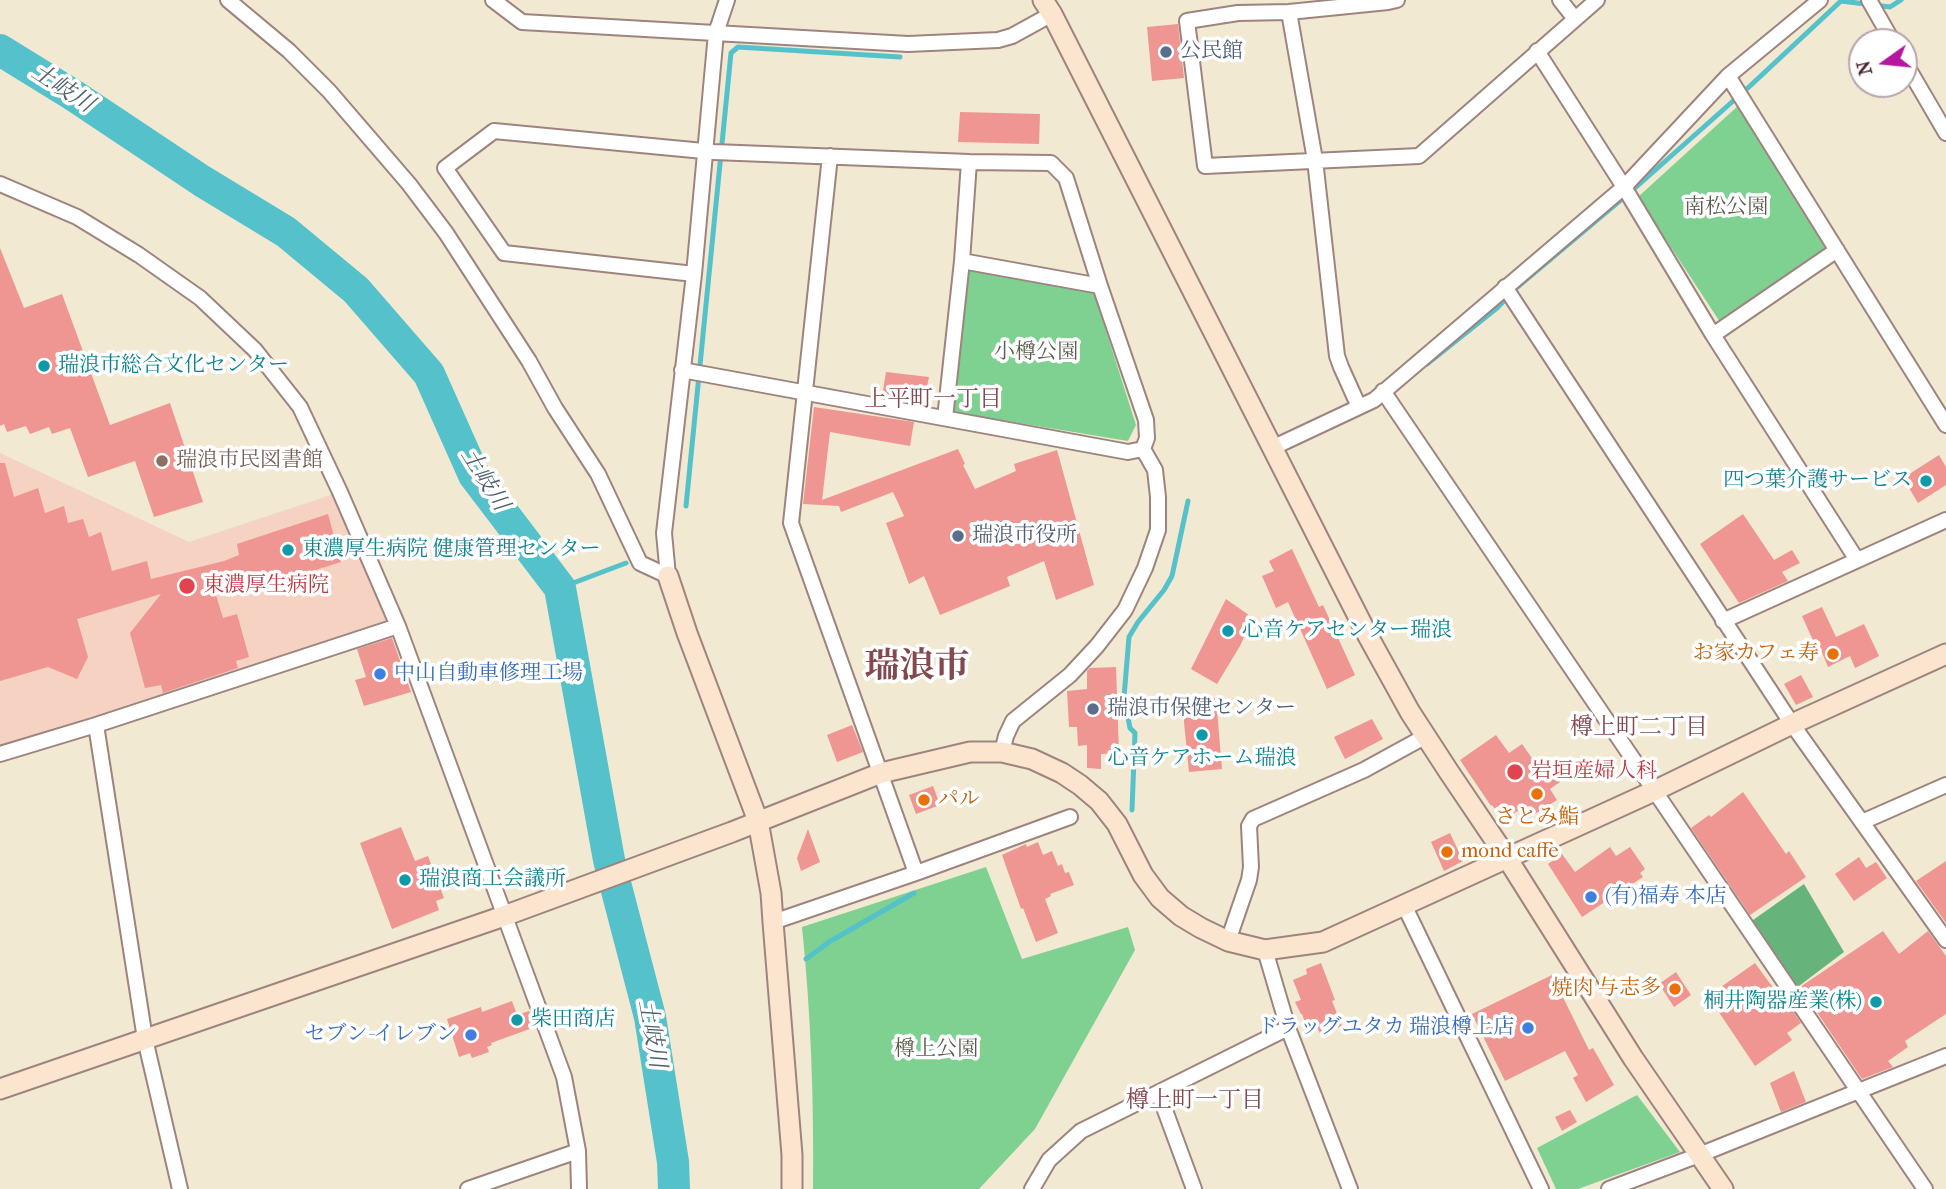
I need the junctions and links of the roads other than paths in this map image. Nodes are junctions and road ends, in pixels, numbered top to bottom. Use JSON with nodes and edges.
{"nodes":[{"id":1,"x":228,"y":0,"type":"edge"},
{"id":2,"x":493,"y":0,"type":"edge"},
{"id":3,"x":727,"y":0,"type":"edge"},
{"id":4,"x":1397,"y":0,"type":"edge"},
{"id":5,"x":1560,"y":0,"type":"edge"},
{"id":6,"x":1597,"y":0,"type":"edge"},
{"id":7,"x":1820,"y":0,"type":"edge"},
{"id":8,"x":1869,"y":0,"type":"edge"},
{"id":9,"x":1234,"y":6,"type":"edge"},
{"id":10,"x":1047,"y":7,"type":"edge"},
{"id":11,"x":1289,"y":12,"type":"junction"},
{"id":12,"x":1575,"y":19,"type":"junction"},
{"id":13,"x":1885,"y":28,"type":"edge"},
{"id":14,"x":716,"y":33,"type":"junction"},
{"id":15,"x":1537,"y":51,"type":"junction"},
{"id":16,"x":1728,"y":76,"type":"junction"},
{"id":17,"x":1918,"y":85,"type":"edge"},
{"id":18,"x":1946,"y":133,"type":"edge"},
{"id":19,"x":716,"y":152,"type":"junction"},
{"id":20,"x":830,"y":156,"type":"junction"},
{"id":21,"x":1315,"y":160,"type":"junction"},
{"id":22,"x":969,"y":162,"type":"junction"},
{"id":23,"x":0,"y":184,"type":"edge"},
{"id":24,"x":1624,"y":187,"type":"junction"},
{"id":25,"x":1837,"y":250,"type":"junction"},
{"id":26,"x":962,"y":261,"type":"junction"},
{"id":27,"x":694,"y":274,"type":"junction"},
{"id":28,"x":1100,"y":286,"type":"junction"},
{"id":29,"x":1505,"y":287,"type":"junction"},
{"id":30,"x":1713,"y":335,"type":"junction"},
{"id":31,"x":693,"y":372,"type":"junction"},
{"id":32,"x":1384,"y":391,"type":"junction"},
{"id":33,"x":806,"y":393,"type":"junction"},
{"id":34,"x":1359,"y":407,"type":"junction"},
{"id":35,"x":945,"y":418,"type":"junction"},
{"id":36,"x":1946,"y":425,"type":"edge"},
{"id":37,"x":1274,"y":447,"type":"junction"},
{"id":38,"x":1143,"y":449,"type":"junction"},
{"id":39,"x":1946,"y":520,"type":"edge"},
{"id":40,"x":1857,"y":560,"type":"junction"},
{"id":41,"x":668,"y":576,"type":"junction"},
{"id":42,"x":1723,"y":621,"type":"junction"},
{"id":43,"x":398,"y":626,"type":"junction"},
{"id":44,"x":1946,"y":654,"type":"edge"},
{"id":45,"x":1792,"y":724,"type":"junction"},
{"id":46,"x":96,"y":725,"type":"junction"},
{"id":47,"x":1426,"y":736,"type":"junction"},
{"id":48,"x":1002,"y":752,"type":"junction"},
{"id":49,"x":0,"y":754,"type":"edge"},
{"id":50,"x":881,"y":773,"type":"junction"},
{"id":51,"x":1946,"y":785,"type":"edge"},
{"id":52,"x":1654,"y":791,"type":"junction"},
{"id":53,"x":1070,"y":817,"type":"dead end"},
{"id":54,"x":758,"y":821,"type":"junction"},
{"id":55,"x":1862,"y":822,"type":"junction"},
{"id":56,"x":1507,"y":858,"type":"junction"},
{"id":57,"x":916,"y":873,"type":"junction"},
{"id":58,"x":1405,"y":905,"type":"junction"},
{"id":59,"x":504,"y":916,"type":"junction"},
{"id":60,"x":774,"y":922,"type":"junction"},
{"id":61,"x":1946,"y":940,"type":"edge"},
{"id":62,"x":1228,"y":941,"type":"junction"},
{"id":63,"x":1265,"y":950,"type":"junction"},
{"id":64,"x":1288,"y":1028,"type":"junction"},
{"id":65,"x":145,"y":1039,"type":"junction"},
{"id":66,"x":1946,"y":1056,"type":"edge"},
{"id":67,"x":0,"y":1089,"type":"edge"},
{"id":68,"x":1860,"y":1091,"type":"junction"},
{"id":69,"x":1159,"y":1094,"type":"junction"},
{"id":70,"x":578,"y":1151,"type":"junction"},
{"id":71,"x":1699,"y":1155,"type":"junction"},
{"id":72,"x":180,"y":1189,"type":"edge"},
{"id":73,"x":468,"y":1189,"type":"edge"},
{"id":74,"x":579,"y":1189,"type":"edge"},
{"id":75,"x":792,"y":1189,"type":"edge"},
{"id":76,"x":1032,"y":1189,"type":"edge"},
{"id":77,"x":1194,"y":1189,"type":"edge"},
{"id":78,"x":1350,"y":1189,"type":"edge"},
{"id":79,"x":1541,"y":1189,"type":"edge"},
{"id":80,"x":1609,"y":1189,"type":"edge"},
{"id":81,"x":1723,"y":1189,"type":"edge"},
{"id":82,"x":1925,"y":1189,"type":"edge"}],
"edges":[{"from":1,"to":41,"type":"street"},
{"from":2,"to":14,"type":"street"},
{"from":3,"to":14,"type":"street"},
{"from":4,"to":11,"type":"street"},
{"from":5,"to":12,"type":"street"},
{"from":6,"to":12,"type":"street"},
{"from":7,"to":16,"type":"street"},
{"from":8,"to":13,"type":"street"},
{"from":9,"to":11,"type":"street"},
{"from":9,"to":21,"type":"street"},
{"from":10,"to":14,"type":"street"},
{"from":10,"to":37,"type":"street"},
{"from":11,"to":21,"type":"street"},
{"from":12,"to":15,"type":"street"},
{"from":14,"to":19,"type":"street"},
{"from":15,"to":21,"type":"street"},
{"from":15,"to":24,"type":"street"},
{"from":16,"to":24,"type":"street"},
{"from":16,"to":25,"type":"street"},
{"from":17,"to":18,"type":"street"},
{"from":19,"to":20,"type":"street"},
{"from":19,"to":27,"type":"street"},
{"from":19,"to":27,"type":"street"},
{"from":20,"to":22,"type":"street"},
{"from":20,"to":33,"type":"street"},
{"from":21,"to":34,"type":"street"},
{"from":22,"to":26,"type":"street"},
{"from":22,"to":28,"type":"street"},
{"from":23,"to":43,"type":"street"},
{"from":24,"to":29,"type":"street"},
{"from":24,"to":30,"type":"street"},
{"from":25,"to":30,"type":"street"},
{"from":25,"to":36,"type":"street"},
{"from":26,"to":28,"type":"street"},
{"from":26,"to":35,"type":"street"},
{"from":27,"to":31,"type":"street"},
{"from":28,"to":38,"type":"street"},
{"from":29,"to":32,"type":"street"},
{"from":29,"to":42,"type":"street"},
{"from":30,"to":40,"type":"street"},
{"from":31,"to":33,"type":"street"},
{"from":31,"to":41,"type":"street"},
{"from":32,"to":34,"type":"street"},
{"from":32,"to":52,"type":"street"},
{"from":33,"to":35,"type":"street"},
{"from":33,"to":50,"type":"street"},
{"from":34,"to":37,"type":"street"},
{"from":35,"to":38,"type":"street"},
{"from":37,"to":47,"type":"street"},
{"from":38,"to":48,"type":"street"},
{"from":39,"to":40,"type":"street"},
{"from":40,"to":42,"type":"street"},
{"from":41,"to":54,"type":"street"},
{"from":42,"to":45,"type":"street"},
{"from":43,"to":46,"type":"street"},
{"from":43,"to":59,"type":"street"},
{"from":44,"to":45,"type":"street"},
{"from":45,"to":52,"type":"street"},
{"from":45,"to":55,"type":"street"},
{"from":46,"to":49,"type":"street"},
{"from":46,"to":65,"type":"street"},
{"from":47,"to":56,"type":"street"},
{"from":47,"to":62,"type":"street"},
{"from":48,"to":50,"type":"street"},
{"from":48,"to":62,"type":"street"},
{"from":50,"to":54,"type":"street"},
{"from":50,"to":57,"type":"street"},
{"from":51,"to":55,"type":"street"},
{"from":52,"to":56,"type":"street"},
{"from":52,"to":68,"type":"street"},
{"from":53,"to":57,"type":"street"},
{"from":54,"to":59,"type":"street"},
{"from":54,"to":60,"type":"street"},
{"from":55,"to":61,"type":"street"},
{"from":56,"to":58,"type":"street"},
{"from":56,"to":71,"type":"street"},
{"from":57,"to":60,"type":"street"},
{"from":58,"to":63,"type":"street"},
{"from":58,"to":79,"type":"street"},
{"from":59,"to":65,"type":"street"},
{"from":59,"to":70,"type":"street"},
{"from":60,"to":75,"type":"street"},
{"from":62,"to":63,"type":"street"},
{"from":63,"to":64,"type":"street"},
{"from":64,"to":69,"type":"street"},
{"from":64,"to":78,"type":"street"},
{"from":65,"to":67,"type":"street"},
{"from":65,"to":72,"type":"street"},
{"from":66,"to":68,"type":"street"},
{"from":68,"to":71,"type":"street"},
{"from":68,"to":82,"type":"street"},
{"from":69,"to":76,"type":"street"},
{"from":69,"to":77,"type":"street"},
{"from":70,"to":73,"type":"street"},
{"from":70,"to":74,"type":"street"},
{"from":71,"to":80,"type":"street"},
{"from":71,"to":81,"type":"street"}]}
